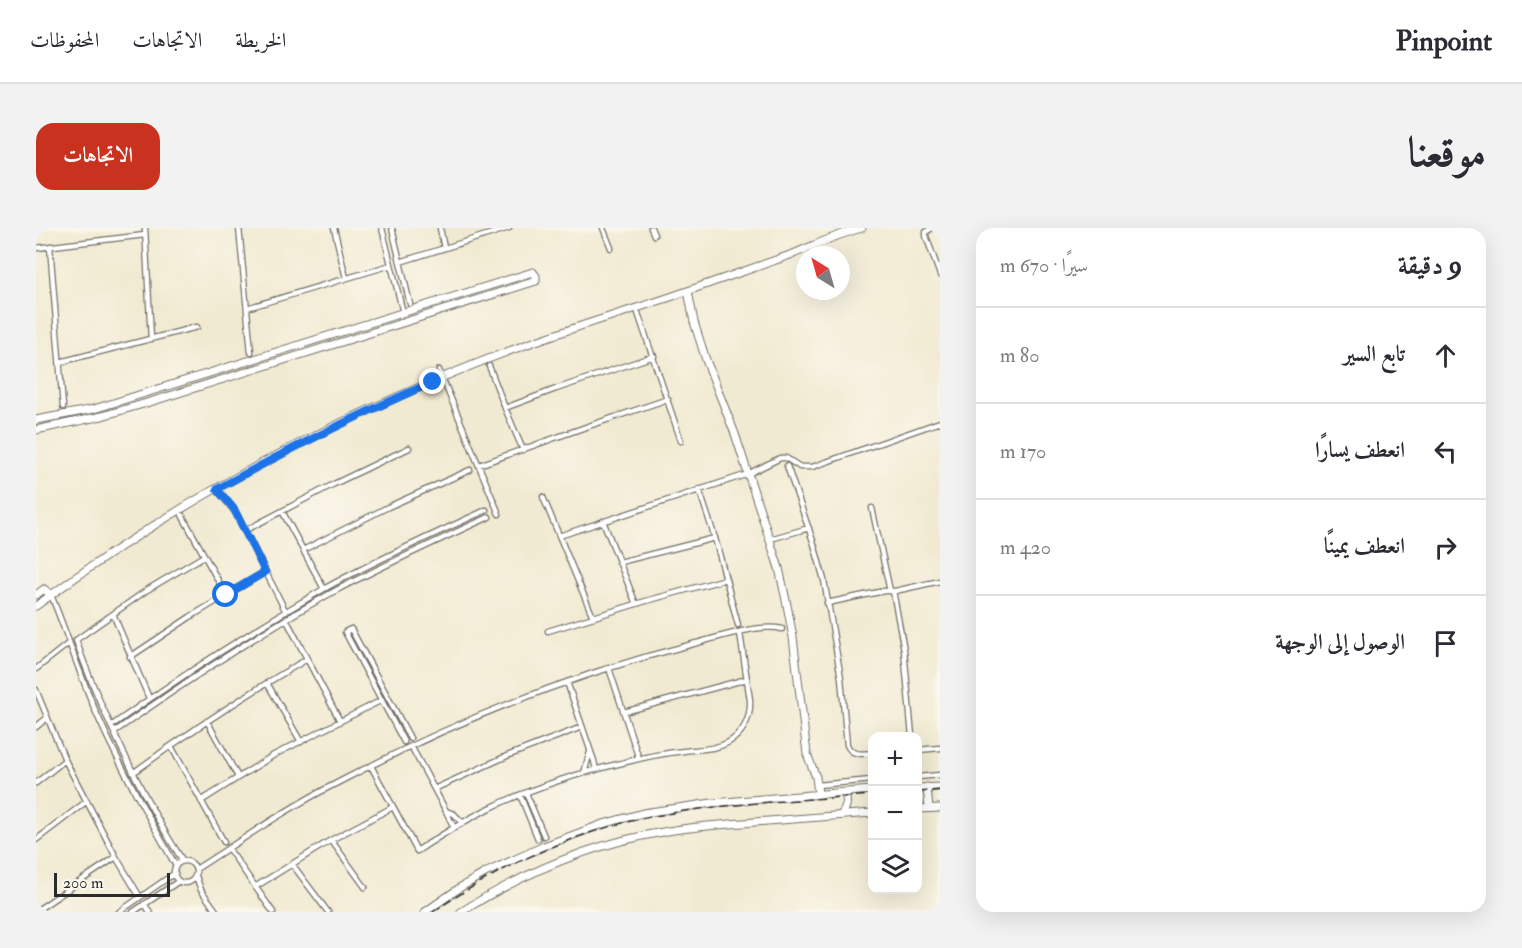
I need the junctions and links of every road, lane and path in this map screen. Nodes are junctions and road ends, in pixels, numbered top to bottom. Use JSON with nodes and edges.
{"nodes":[{"id":1,"x":145,"y":228,"type":"edge"},
{"id":2,"x":239,"y":228,"type":"edge"},
{"id":3,"x":334,"y":228,"type":"edge"},
{"id":4,"x":382,"y":228,"type":"edge"},
{"id":5,"x":392,"y":228,"type":"edge"},
{"id":6,"x":440,"y":228,"type":"edge"},
{"id":7,"x":509,"y":228,"type":"edge"},
{"id":8,"x":603,"y":228,"type":"edge"},
{"id":9,"x":651,"y":228,"type":"edge"},
{"id":10,"x":861,"y":228,"type":"edge"},
{"id":11,"x":869,"y":228,"type":"edge"},
{"id":12,"x":932,"y":228,"type":"edge"},
{"id":13,"x":145,"y":235,"type":"junction"},
{"id":14,"x":654,"y":235,"type":"dead end"},
{"id":15,"x":50,"y":246,"type":"junction"},
{"id":16,"x":36,"y":248,"type":"edge"},
{"id":17,"x":444,"y":248,"type":"junction"},
{"id":18,"x":610,"y":248,"type":"dead end"},
{"id":19,"x":400,"y":262,"type":"junction"},
{"id":20,"x":391,"y":264,"type":"junction"},
{"id":21,"x":940,"y":275,"type":"edge"},
{"id":22,"x":346,"y":278,"type":"junction"},
{"id":23,"x":688,"y":291,"type":"junction"},
{"id":24,"x":410,"y":304,"type":"dead end"},
{"id":25,"x":247,"y":308,"type":"junction"},
{"id":26,"x":403,"y":312,"type":"junction"},
{"id":27,"x":638,"y":313,"type":"dead end"},
{"id":28,"x":359,"y":326,"type":"junction"},
{"id":29,"x":197,"y":327,"type":"dead end"},
{"id":30,"x":363,"y":336,"type":"junction"},
{"id":31,"x":151,"y":339,"type":"junction"},
{"id":32,"x":251,"y":352,"type":"dead end"},
{"id":33,"x":654,"y":356,"type":"junction"},
{"id":34,"x":60,"y":362,"type":"junction"},
{"id":35,"x":489,"y":366,"type":"dead end"},
{"id":36,"x":439,"y":370,"type":"dead end"},
{"id":37,"x":442,"y":378,"type":"junction"},
{"id":38,"x":131,"y":397,"type":"junction"},
{"id":39,"x":668,"y":399,"type":"junction"},
{"id":40,"x":123,"y":400,"type":"junction"},
{"id":41,"x":135,"y":406,"type":"junction"},
{"id":42,"x":63,"y":407,"type":"dead end"},
{"id":43,"x":505,"y":408,"type":"junction"},
{"id":44,"x":124,"y":410,"type":"junction"},
{"id":45,"x":36,"y":420,"type":"edge"},
{"id":46,"x":940,"y":422,"type":"edge"},
{"id":47,"x":36,"y":430,"type":"edge"},
{"id":48,"x":681,"y":441,"type":"dead end"},
{"id":49,"x":409,"y":448,"type":"dead end"},
{"id":50,"x":523,"y":450,"type":"junction"},
{"id":51,"x":478,"y":465,"type":"junction"},
{"id":52,"x":787,"y":466,"type":"dead end"},
{"id":53,"x":470,"y":470,"type":"dead end"},
{"id":54,"x":748,"y":474,"type":"junction"},
{"id":55,"x":217,"y":489,"type":"junction"},
{"id":56,"x":699,"y":489,"type":"junction"},
{"id":57,"x":543,"y":496,"type":"dead end"},
{"id":58,"x":872,"y":508,"type":"dead end"},
{"id":59,"x":486,"y":510,"type":"dead end"},
{"id":60,"x":282,"y":511,"type":"junction"},
{"id":61,"x":499,"y":514,"type":"dead end"},
{"id":62,"x":182,"y":515,"type":"dead end"},
{"id":63,"x":489,"y":517,"type":"dead end"},
{"id":64,"x":467,"y":519,"type":"junction"},
{"id":65,"x":603,"y":521,"type":"junction"},
{"id":66,"x":470,"y":526,"type":"junction"},
{"id":67,"x":809,"y":528,"type":"junction"},
{"id":68,"x":244,"y":531,"type":"junction"},
{"id":69,"x":559,"y":536,"type":"junction"},
{"id":70,"x":715,"y":538,"type":"junction"},
{"id":71,"x":770,"y":539,"type":"junction"},
{"id":72,"x":303,"y":550,"type":"junction"},
{"id":73,"x":204,"y":556,"type":"junction"},
{"id":74,"x":620,"y":562,"type":"junction"},
{"id":75,"x":265,"y":572,"type":"junction"},
{"id":76,"x":726,"y":579,"type":"junction"},
{"id":77,"x":940,"y":581,"type":"edge"},
{"id":78,"x":324,"y":589,"type":"junction"},
{"id":79,"x":891,"y":591,"type":"junction"},
{"id":80,"x":36,"y":595,"type":"edge"},
{"id":81,"x":51,"y":595,"type":"junction"},
{"id":82,"x":226,"y":595,"type":"junction"},
{"id":83,"x":827,"y":603,"type":"junction"},
{"id":84,"x":636,"y":604,"type":"junction"},
{"id":85,"x":36,"y":606,"type":"edge"},
{"id":86,"x":286,"y":612,"type":"junction"},
{"id":87,"x":113,"y":614,"type":"junction"},
{"id":88,"x":593,"y":617,"type":"junction"},
{"id":89,"x":286,"y":619,"type":"junction"},
{"id":90,"x":738,"y":625,"type":"dead end"},
{"id":91,"x":782,"y":630,"type":"dead end"},
{"id":92,"x":548,"y":631,"type":"dead end"},
{"id":93,"x":740,"y":633,"type":"junction"},
{"id":94,"x":69,"y":643,"type":"junction"},
{"id":95,"x":130,"y":657,"type":"junction"},
{"id":96,"x":307,"y":660,"type":"junction"},
{"id":97,"x":609,"y":668,"type":"junction"},
{"id":98,"x":36,"y":669,"type":"edge"},
{"id":99,"x":747,"y":679,"type":"junction"},
{"id":100,"x":567,"y":682,"type":"junction"},
{"id":101,"x":267,"y":683,"type":"junction"},
{"id":102,"x":36,"y":690,"type":"edge"},
{"id":103,"x":149,"y":699,"type":"junction"},
{"id":104,"x":382,"y":700,"type":"junction"},
{"id":105,"x":131,"y":712,"type":"junction"},
{"id":106,"x":624,"y":712,"type":"junction"},
{"id":107,"x":47,"y":718,"type":"junction"},
{"id":108,"x":134,"y":718,"type":"junction"},
{"id":109,"x":399,"y":718,"type":"junction"},
{"id":110,"x":207,"y":721,"type":"junction"},
{"id":111,"x":340,"y":721,"type":"junction"},
{"id":112,"x":393,"y":722,"type":"junction"},
{"id":113,"x":111,"y":726,"type":"junction"},
{"id":114,"x":36,"y":727,"type":"edge"},
{"id":115,"x":582,"y":727,"type":"junction"},
{"id":116,"x":114,"y":732,"type":"junction"},
{"id":117,"x":912,"y":732,"type":"edge"},
{"id":118,"x":410,"y":738,"type":"dead end"},
{"id":119,"x":301,"y":742,"type":"junction"},
{"id":120,"x":404,"y":742,"type":"dead end"},
{"id":121,"x":171,"y":746,"type":"junction"},
{"id":122,"x":411,"y":746,"type":"junction"},
{"id":123,"x":940,"y":748,"type":"edge"},
{"id":124,"x":922,"y":750,"type":"edge"},
{"id":125,"x":590,"y":752,"type":"junction"},
{"id":126,"x":868,"y":753,"type":"edge"},
{"id":127,"x":639,"y":759,"type":"junction"},
{"id":128,"x":66,"y":760,"type":"junction"},
{"id":129,"x":371,"y":766,"type":"junction"},
{"id":130,"x":596,"y":770,"type":"junction"},
{"id":131,"x":133,"y":773,"type":"junction"},
{"id":132,"x":584,"y":773,"type":"junction"},
{"id":133,"x":940,"y":775,"type":"edge"},
{"id":134,"x":238,"y":777,"type":"junction"},
{"id":135,"x":922,"y":777,"type":"edge"},
{"id":136,"x":868,"y":780,"type":"edge"},
{"id":137,"x":36,"y":783,"type":"edge"},
{"id":138,"x":817,"y":785,"type":"junction"},
{"id":139,"x":927,"y":787,"type":"junction"},
{"id":140,"x":940,"y":787,"type":"edge"},
{"id":141,"x":922,"y":788,"type":"edge"},
{"id":142,"x":434,"y":789,"type":"junction"},
{"id":143,"x":868,"y":790,"type":"edge"},
{"id":144,"x":844,"y":792,"type":"junction"},
{"id":145,"x":526,"y":793,"type":"junction"},
{"id":146,"x":818,"y":794,"type":"junction"},
{"id":147,"x":519,"y":795,"type":"junction"},
{"id":148,"x":87,"y":801,"type":"junction"},
{"id":149,"x":201,"y":801,"type":"junction"},
{"id":150,"x":393,"y":807,"type":"junction"},
{"id":151,"x":929,"y":808,"type":"junction"},
{"id":152,"x":940,"y":808,"type":"edge"},
{"id":153,"x":922,"y":809,"type":"edge"},
{"id":154,"x":446,"y":811,"type":"junction"},
{"id":155,"x":868,"y":813,"type":"edge"},
{"id":156,"x":841,"y":815,"type":"junction"},
{"id":157,"x":463,"y":823,"type":"junction"},
{"id":158,"x":454,"y":828,"type":"junction"},
{"id":159,"x":544,"y":836,"type":"dead end"},
{"id":160,"x":538,"y":839,"type":"dead end"},
{"id":161,"x":36,"y":840,"type":"edge"},
{"id":162,"x":331,"y":840,"type":"junction"},
{"id":163,"x":224,"y":842,"type":"dead end"},
{"id":164,"x":228,"y":848,"type":"junction"},
{"id":165,"x":116,"y":857,"type":"junction"},
{"id":166,"x":183,"y":861,"type":"junction"},
{"id":167,"x":292,"y":864,"type":"junction"},
{"id":168,"x":176,"y":866,"type":"junction"},
{"id":169,"x":196,"y":871,"type":"junction"},
{"id":170,"x":175,"y":873,"type":"junction"},
{"id":171,"x":179,"y":880,"type":"junction"},
{"id":172,"x":365,"y":886,"type":"dead end"},
{"id":173,"x":255,"y":887,"type":"junction"},
{"id":174,"x":148,"y":892,"type":"junction"},
{"id":175,"x":158,"y":894,"type":"junction"},
{"id":176,"x":140,"y":897,"type":"junction"},
{"id":177,"x":144,"y":904,"type":"junction"},
{"id":178,"x":37,"y":909,"type":"edge"},
{"id":179,"x":118,"y":912,"type":"edge"},
{"id":180,"x":133,"y":912,"type":"edge"},
{"id":181,"x":150,"y":912,"type":"edge"},
{"id":182,"x":216,"y":912,"type":"edge"},
{"id":183,"x":273,"y":912,"type":"edge"},
{"id":184,"x":328,"y":912,"type":"edge"},
{"id":185,"x":424,"y":912,"type":"edge"},
{"id":186,"x":461,"y":912,"type":"edge"}],
"edges":[{"from":1,"to":13,"type":"street"},
{"from":2,"to":25,"type":"street"},
{"from":3,"to":22,"type":"street"},
{"from":4,"to":20,"type":"street"},
{"from":5,"to":19,"type":"street"},
{"from":6,"to":17,"type":"street"},
{"from":7,"to":17,"type":"street"},
{"from":8,"to":18,"type":"street"},
{"from":9,"to":14,"type":"street"},
{"from":10,"to":11,"type":"street"},
{"from":10,"to":23,"type":"street"},
{"from":12,"to":21,"type":"street"},
{"from":13,"to":15,"type":"street"},
{"from":13,"to":31,"type":"street"},
{"from":15,"to":16,"type":"street"},
{"from":15,"to":34,"type":"street"},
{"from":17,"to":19,"type":"street"},
{"from":19,"to":24,"type":"street"},
{"from":20,"to":22,"type":"street"},
{"from":20,"to":26,"type":"street"},
{"from":22,"to":25,"type":"street"},
{"from":23,"to":37,"type":"street"},
{"from":23,"to":54,"type":"street"},
{"from":25,"to":32,"type":"street"},
{"from":26,"to":28,"type":"street"},
{"from":26,"to":30,"type":"street"},
{"from":27,"to":33,"type":"street"},
{"from":28,"to":30,"type":"street"},
{"from":28,"to":38,"type":"street"},
{"from":29,"to":31,"type":"street"},
{"from":30,"to":41,"type":"street"},
{"from":31,"to":34,"type":"street"},
{"from":33,"to":39,"type":"street"},
{"from":33,"to":43,"type":"street"},
{"from":34,"to":42,"type":"street"},
{"from":35,"to":43,"type":"street"},
{"from":36,"to":37,"type":"street"},
{"from":37,"to":51,"type":"street"},
{"from":37,"to":55,"type":"street"},
{"from":38,"to":40,"type":"street"},
{"from":38,"to":41,"type":"street"},
{"from":39,"to":48,"type":"street"},
{"from":39,"to":50,"type":"street"},
{"from":40,"to":44,"type":"street"},
{"from":40,"to":45,"type":"street"},
{"from":41,"to":44,"type":"street"},
{"from":43,"to":50,"type":"street"},
{"from":44,"to":47,"type":"street"},
{"from":46,"to":54,"type":"street"},
{"from":49,"to":60,"type":"street"},
{"from":50,"to":51,"type":"street"},
{"from":51,"to":61,"type":"street"},
{"from":52,"to":67,"type":"street"},
{"from":53,"to":72,"type":"street"},
{"from":54,"to":56,"type":"street"},
{"from":54,"to":71,"type":"street"},
{"from":55,"to":68,"type":"street"},
{"from":55,"to":81,"type":"street"},
{"from":56,"to":65,"type":"street"},
{"from":56,"to":70,"type":"street"},
{"from":57,"to":69,"type":"street"},
{"from":58,"to":79,"type":"street"},
{"from":59,"to":64,"type":"street"},
{"from":60,"to":68,"type":"street"},
{"from":60,"to":72,"type":"street"},
{"from":62,"to":73,"type":"street"},
{"from":63,"to":66,"type":"street"},
{"from":64,"to":66,"type":"street"},
{"from":64,"to":78,"type":"street"},
{"from":65,"to":69,"type":"street"},
{"from":65,"to":74,"type":"street"},
{"from":66,"to":89,"type":"street"},
{"from":67,"to":71,"type":"street"},
{"from":67,"to":83,"type":"street"},
{"from":68,"to":75,"type":"street"},
{"from":69,"to":88,"type":"street"},
{"from":70,"to":74,"type":"street"},
{"from":70,"to":76,"type":"street"},
{"from":71,"to":138,"type":"street"},
{"from":72,"to":78,"type":"street"},
{"from":73,"to":82,"type":"street"},
{"from":73,"to":87,"type":"street"},
{"from":74,"to":84,"type":"street"},
{"from":75,"to":82,"type":"street"},
{"from":75,"to":86,"type":"street"},
{"from":76,"to":84,"type":"street"},
{"from":76,"to":90,"type":"street"},
{"from":77,"to":79,"type":"street"},
{"from":78,"to":86,"type":"street"},
{"from":79,"to":83,"type":"street"},
{"from":79,"to":117,"type":"street"},
{"from":80,"to":81,"type":"street"},
{"from":81,"to":85,"type":"street"},
{"from":81,"to":94,"type":"street"},
{"from":82,"to":95,"type":"street"},
{"from":83,"to":126,"type":"street"},
{"from":84,"to":88,"type":"street"},
{"from":86,"to":103,"type":"street"},
{"from":87,"to":95,"type":"street"},
{"from":87,"to":113,"type":"street"},
{"from":88,"to":92,"type":"street"},
{"from":89,"to":96,"type":"street"},
{"from":89,"to":108,"type":"street"},
{"from":91,"to":93,"type":"street"},
{"from":93,"to":97,"type":"street"},
{"from":93,"to":99,"type":"street"},
{"from":94,"to":98,"type":"street"},
{"from":94,"to":168,"type":"street"},
{"from":95,"to":103,"type":"street"},
{"from":96,"to":101,"type":"street"},
{"from":96,"to":111,"type":"street"},
{"from":97,"to":100,"type":"street"},
{"from":97,"to":106,"type":"street"},
{"from":99,"to":106,"type":"street"},
{"from":99,"to":127,"type":"street"},
{"from":100,"to":115,"type":"street"},
{"from":100,"to":122,"type":"street"},
{"from":101,"to":110,"type":"street"},
{"from":101,"to":119,"type":"street"},
{"from":102,"to":107,"type":"street"},
{"from":103,"to":105,"type":"street"},
{"from":104,"to":109,"type":"street"},
{"from":104,"to":111,"type":"street"},
{"from":104,"to":112,"type":"street"},
{"from":105,"to":108,"type":"street"},
{"from":105,"to":113,"type":"street"},
{"from":106,"to":127,"type":"street"},
{"from":107,"to":114,"type":"street"},
{"from":107,"to":128,"type":"street"},
{"from":108,"to":116,"type":"street"},
{"from":109,"to":112,"type":"street"},
{"from":109,"to":118,"type":"street"},
{"from":110,"to":121,"type":"street"},
{"from":110,"to":134,"type":"street"},
{"from":111,"to":119,"type":"street"},
{"from":112,"to":120,"type":"street"},
{"from":113,"to":116,"type":"street"},
{"from":115,"to":125,"type":"street"},
{"from":115,"to":142,"type":"street"},
{"from":116,"to":131,"type":"street"},
{"from":119,"to":134,"type":"street"},
{"from":121,"to":131,"type":"street"},
{"from":121,"to":149,"type":"street"},
{"from":122,"to":129,"type":"street"},
{"from":122,"to":142,"type":"street"},
{"from":123,"to":124,"type":"street"},
{"from":125,"to":130,"type":"street"},
{"from":125,"to":132,"type":"street"},
{"from":127,"to":130,"type":"street"},
{"from":128,"to":137,"type":"street"},
{"from":128,"to":148,"type":"street"},
{"from":129,"to":150,"type":"street"},
{"from":129,"to":164,"type":"street"},
{"from":130,"to":132,"type":"street"},
{"from":131,"to":166,"type":"street"},
{"from":132,"to":145,"type":"street"},
{"from":133,"to":135,"type":"street"},
{"from":134,"to":149,"type":"street"},
{"from":136,"to":138,"type":"street"},
{"from":138,"to":146,"type":"street"},
{"from":139,"to":140,"type":"street"},
{"from":139,"to":141,"type":"street"},
{"from":139,"to":151,"type":"street"},
{"from":142,"to":154,"type":"street"},
{"from":143,"to":144,"type":"street"},
{"from":144,"to":146,"type":"street"},
{"from":144,"to":156,"type":"street"},
{"from":145,"to":147,"type":"street"},
{"from":145,"to":159,"type":"street"},
{"from":146,"to":185,"type":"street"},
{"from":147,"to":157,"type":"street"},
{"from":147,"to":160,"type":"street"},
{"from":148,"to":161,"type":"street"},
{"from":148,"to":165,"type":"street"},
{"from":149,"to":163,"type":"street"},
{"from":150,"to":158,"type":"street"},
{"from":150,"to":162,"type":"street"},
{"from":151,"to":152,"type":"street"},
{"from":151,"to":153,"type":"street"},
{"from":154,"to":157,"type":"street"},
{"from":154,"to":158,"type":"street"},
{"from":155,"to":156,"type":"street"},
{"from":156,"to":186,"type":"street"},
{"from":157,"to":158,"type":"street"},
{"from":162,"to":167,"type":"street"},
{"from":162,"to":172,"type":"street"},
{"from":164,"to":169,"type":"street"},
{"from":164,"to":173,"type":"street"},
{"from":165,"to":176,"type":"street"},
{"from":165,"to":178,"type":"street"},
{"from":166,"to":168,"type":"street"},
{"from":166,"to":169,"type":"street"},
{"from":167,"to":173,"type":"street"},
{"from":167,"to":184,"type":"street"},
{"from":168,"to":170,"type":"street"},
{"from":169,"to":171,"type":"street"},
{"from":169,"to":182,"type":"street"},
{"from":170,"to":171,"type":"street"},
{"from":170,"to":174,"type":"street"},
{"from":171,"to":175,"type":"street"},
{"from":173,"to":183,"type":"street"},
{"from":174,"to":175,"type":"street"},
{"from":174,"to":176,"type":"street"},
{"from":175,"to":177,"type":"street"},
{"from":176,"to":179,"type":"street"},
{"from":177,"to":180,"type":"street"},
{"from":177,"to":181,"type":"street"}]}
